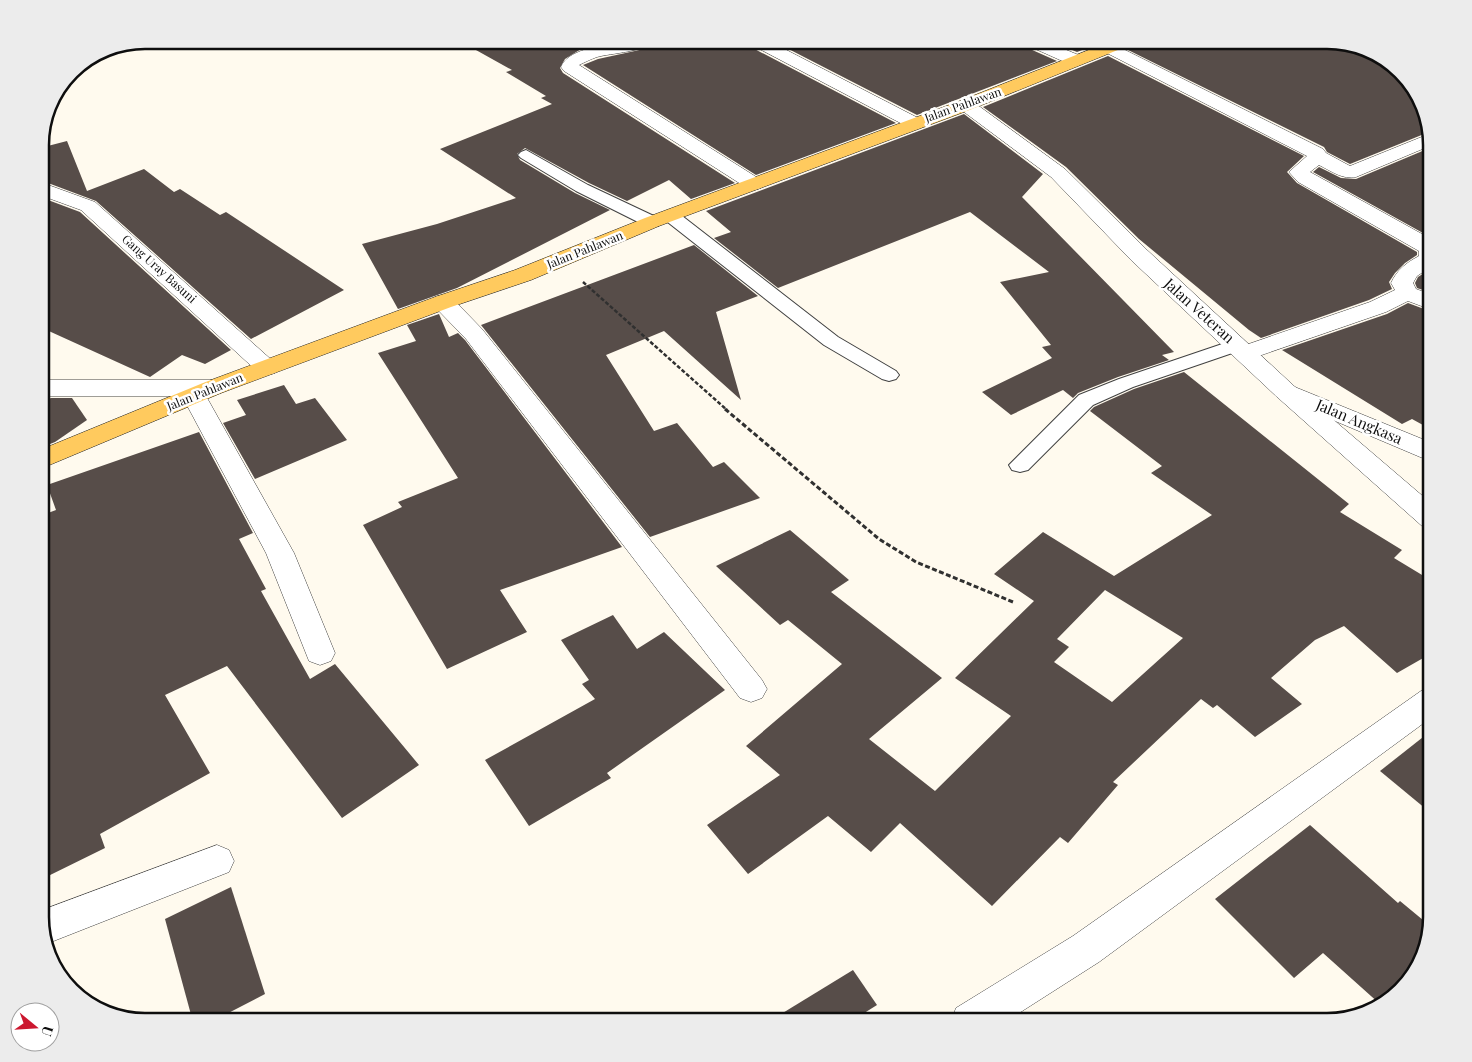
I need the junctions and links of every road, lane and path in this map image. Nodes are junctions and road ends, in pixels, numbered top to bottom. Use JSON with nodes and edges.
{"nodes":[{"id":1,"x":613,"y":49,"type":"edge"},
{"id":2,"x":771,"y":49,"type":"edge"},
{"id":3,"x":1050,"y":49,"type":"edge"},
{"id":4,"x":1104,"y":49,"type":"edge"},
{"id":5,"x":1113,"y":49,"type":"edge"},
{"id":6,"x":1076,"y":60,"type":"junction"},
{"id":7,"x":966,"y":105,"type":"junction"},
{"id":8,"x":914,"y":123,"type":"junction"},
{"id":9,"x":1423,"y":142,"type":"edge"},
{"id":10,"x":526,"y":155,"type":"dead end"},
{"id":11,"x":1318,"y":157,"type":"junction"},
{"id":12,"x":754,"y":184,"type":"junction"},
{"id":13,"x":49,"y":191,"type":"edge"},
{"id":14,"x":661,"y":219,"type":"junction"},
{"id":15,"x":1423,"y":242,"type":"edge"},
{"id":16,"x":564,"y":258,"type":"junction"},
{"id":17,"x":1423,"y":263,"type":"edge"},
{"id":18,"x":1408,"y":293,"type":"junction"},
{"id":19,"x":1423,"y":299,"type":"edge"},
{"id":20,"x":443,"y":302,"type":"junction"},
{"id":21,"x":1241,"y":349,"type":"junction"},
{"id":22,"x":267,"y":368,"type":"junction"},
{"id":23,"x":889,"y":375,"type":"dead end"},
{"id":24,"x":49,"y":388,"type":"edge"},
{"id":25,"x":1285,"y":391,"type":"junction"},
{"id":26,"x":203,"y":392,"type":"junction"},
{"id":27,"x":1423,"y":449,"type":"edge"},
{"id":28,"x":49,"y":456,"type":"edge"},
{"id":29,"x":1020,"y":465,"type":"dead end"},
{"id":30,"x":1423,"y":511,"type":"edge"},
{"id":31,"x":1012,"y":602,"type":"dead end"},
{"id":32,"x":320,"y":653,"type":"dead end"},
{"id":33,"x":751,"y":689,"type":"dead end"},
{"id":34,"x":1423,"y":706,"type":"edge"},
{"id":35,"x":217,"y":861,"type":"dead end"},
{"id":36,"x":49,"y":925,"type":"edge"},
{"id":37,"x":984,"y":1013,"type":"edge"}],
"edges":[{"from":1,"to":12,"type":"street"},
{"from":2,"to":8,"type":"street"},
{"from":3,"to":6,"type":"street"},
{"from":4,"to":6,"type":"main road","name":"Jalan Pahlawan"},
{"from":5,"to":11,"type":"street"},
{"from":6,"to":7,"type":"main road","name":"Jalan Pahlawan"},
{"from":7,"to":8,"type":"main road","name":"Jalan Pahlawan"},
{"from":7,"to":21,"type":"street","name":"Jalan Veteran"},
{"from":8,"to":12,"type":"main road","name":"Jalan Pahlawan"},
{"from":9,"to":11,"type":"street"},
{"from":10,"to":14,"type":"lane"},
{"from":11,"to":15,"type":"street"},
{"from":12,"to":14,"type":"main road","name":"Jalan Pahlawan"},
{"from":13,"to":22,"type":"street","name":"Gang Uray Basuni"},
{"from":14,"to":16,"type":"main road","name":"Jalan Pahlawan"},
{"from":14,"to":23,"type":"lane"},
{"from":16,"to":20,"type":"main road","name":"Jalan Pahlawan"},
{"from":16,"to":31,"type":"path"},
{"from":17,"to":18,"type":"street"},
{"from":18,"to":19,"type":"street"},
{"from":18,"to":21,"type":"street"},
{"from":20,"to":22,"type":"main road","name":"Jalan Pahlawan"},
{"from":20,"to":33,"type":"street"},
{"from":21,"to":25,"type":"street","name":"Jalan Veteran"},
{"from":21,"to":29,"type":"lane"},
{"from":22,"to":26,"type":"main road","name":"Jalan Pahlawan"},
{"from":24,"to":26,"type":"street"},
{"from":25,"to":27,"type":"street","name":"Jalan Angkasa"},
{"from":25,"to":30,"type":"street","name":"Jalan Veteran"},
{"from":26,"to":28,"type":"main road","name":"Jalan Pahlawan"},
{"from":26,"to":32,"type":"street"},
{"from":34,"to":37,"type":"street"},
{"from":35,"to":36,"type":"street"}]}
